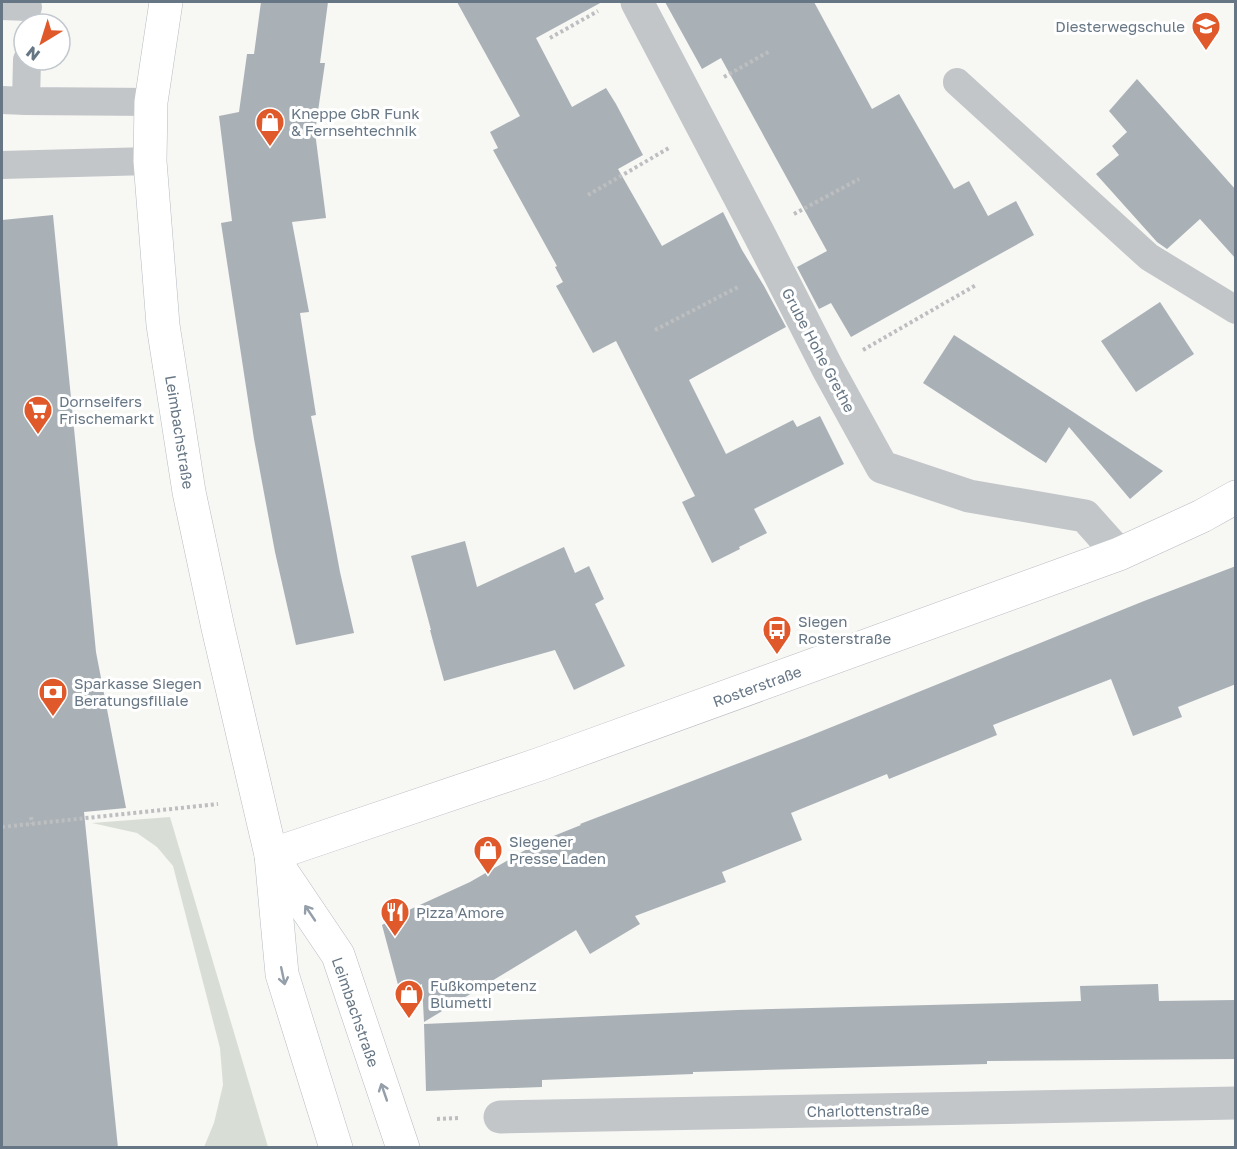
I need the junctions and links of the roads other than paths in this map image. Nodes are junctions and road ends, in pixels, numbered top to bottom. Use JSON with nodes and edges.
{"nodes":[{"id":1,"x":166,"y":2,"type":"edge"},
{"id":2,"x":637,"y":2,"type":"edge"},
{"id":3,"x":23,"y":72,"type":"edge"},
{"id":4,"x":957,"y":82,"type":"dead end"},
{"id":5,"x":14,"y":101,"type":"edge"},
{"id":6,"x":151,"y":102,"type":"junction"},
{"id":7,"x":150,"y":161,"type":"junction"},
{"id":8,"x":2,"y":165,"type":"edge"},
{"id":9,"x":1236,"y":310,"type":"edge"},
{"id":10,"x":1236,"y":497,"type":"edge"},
{"id":11,"x":1119,"y":554,"type":"junction"},
{"id":12,"x":271,"y":855,"type":"junction"},
{"id":13,"x":1236,"y":1103,"type":"edge"},
{"id":14,"x":500,"y":1117,"type":"road end"},
{"id":15,"x":398,"y":1134,"type":"edge"},
{"id":16,"x":336,"y":1148,"type":"edge"}],
"edges":[{"from":1,"to":6,"type":"main road","name":"Leimbachstraße"},
{"from":2,"to":11,"type":"street","name":"Grube Hohe Grethe"},
{"from":3,"to":5,"type":"lane"},
{"from":4,"to":9,"type":"lane"},
{"from":5,"to":6,"type":"lane"},
{"from":6,"to":7,"type":"main road","name":"Leimbachstraße"},
{"from":7,"to":8,"type":"lane"},
{"from":7,"to":12,"type":"main road","name":"Leimbachstraße"},
{"from":10,"to":11,"type":"main road","name":"Rosterstraße"},
{"from":11,"to":12,"type":"main road","name":"Rosterstraße"},
{"from":15,"to":12,"type":"main road","name":"Leimbachstraße","one_way":true},
{"from":12,"to":16,"type":"main road","name":"Leimbachstraße","one_way":true},
{"from":13,"to":14,"type":"street","name":"Charlottenstraße"}]}
